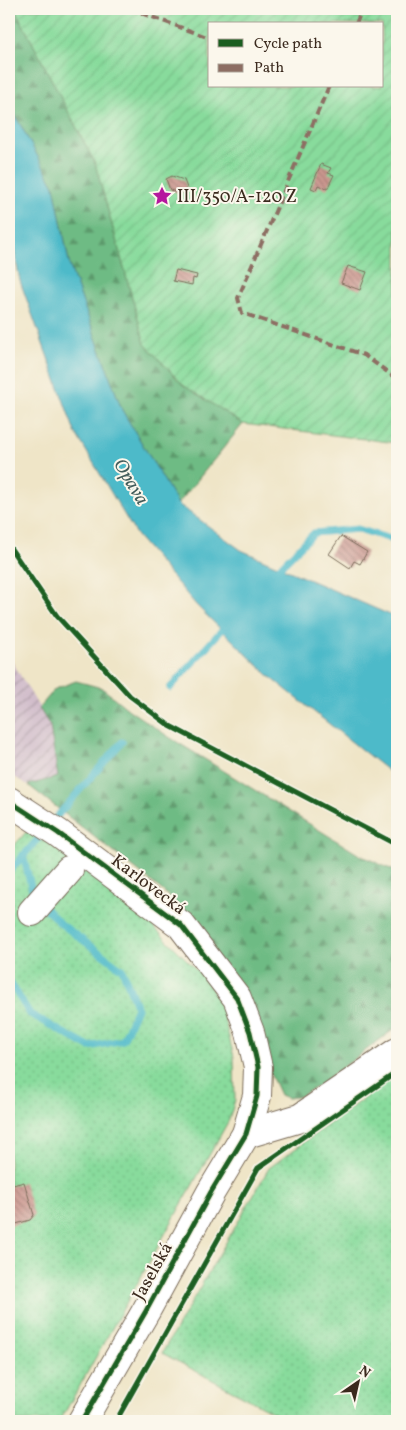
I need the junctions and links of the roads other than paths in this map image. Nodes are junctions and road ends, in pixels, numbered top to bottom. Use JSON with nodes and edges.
{"nodes":[{"id":1,"x":9,"y":801,"type":"edge"},
{"id":2,"x":69,"y":870,"type":"dead end"},
{"id":3,"x":40,"y":903,"type":"dead end"},
{"id":4,"x":397,"y":1052,"type":"edge"},
{"id":5,"x":246,"y":1134,"type":"junction"},
{"id":6,"x":82,"y":1421,"type":"edge"}],
"edges":[{"from":1,"to":5,"type":"street","name":"Karlovecká"},
{"from":2,"to":3,"type":"street"},
{"from":4,"to":5,"type":"street"},
{"from":5,"to":6,"type":"street","name":"Jaselská"}]}
